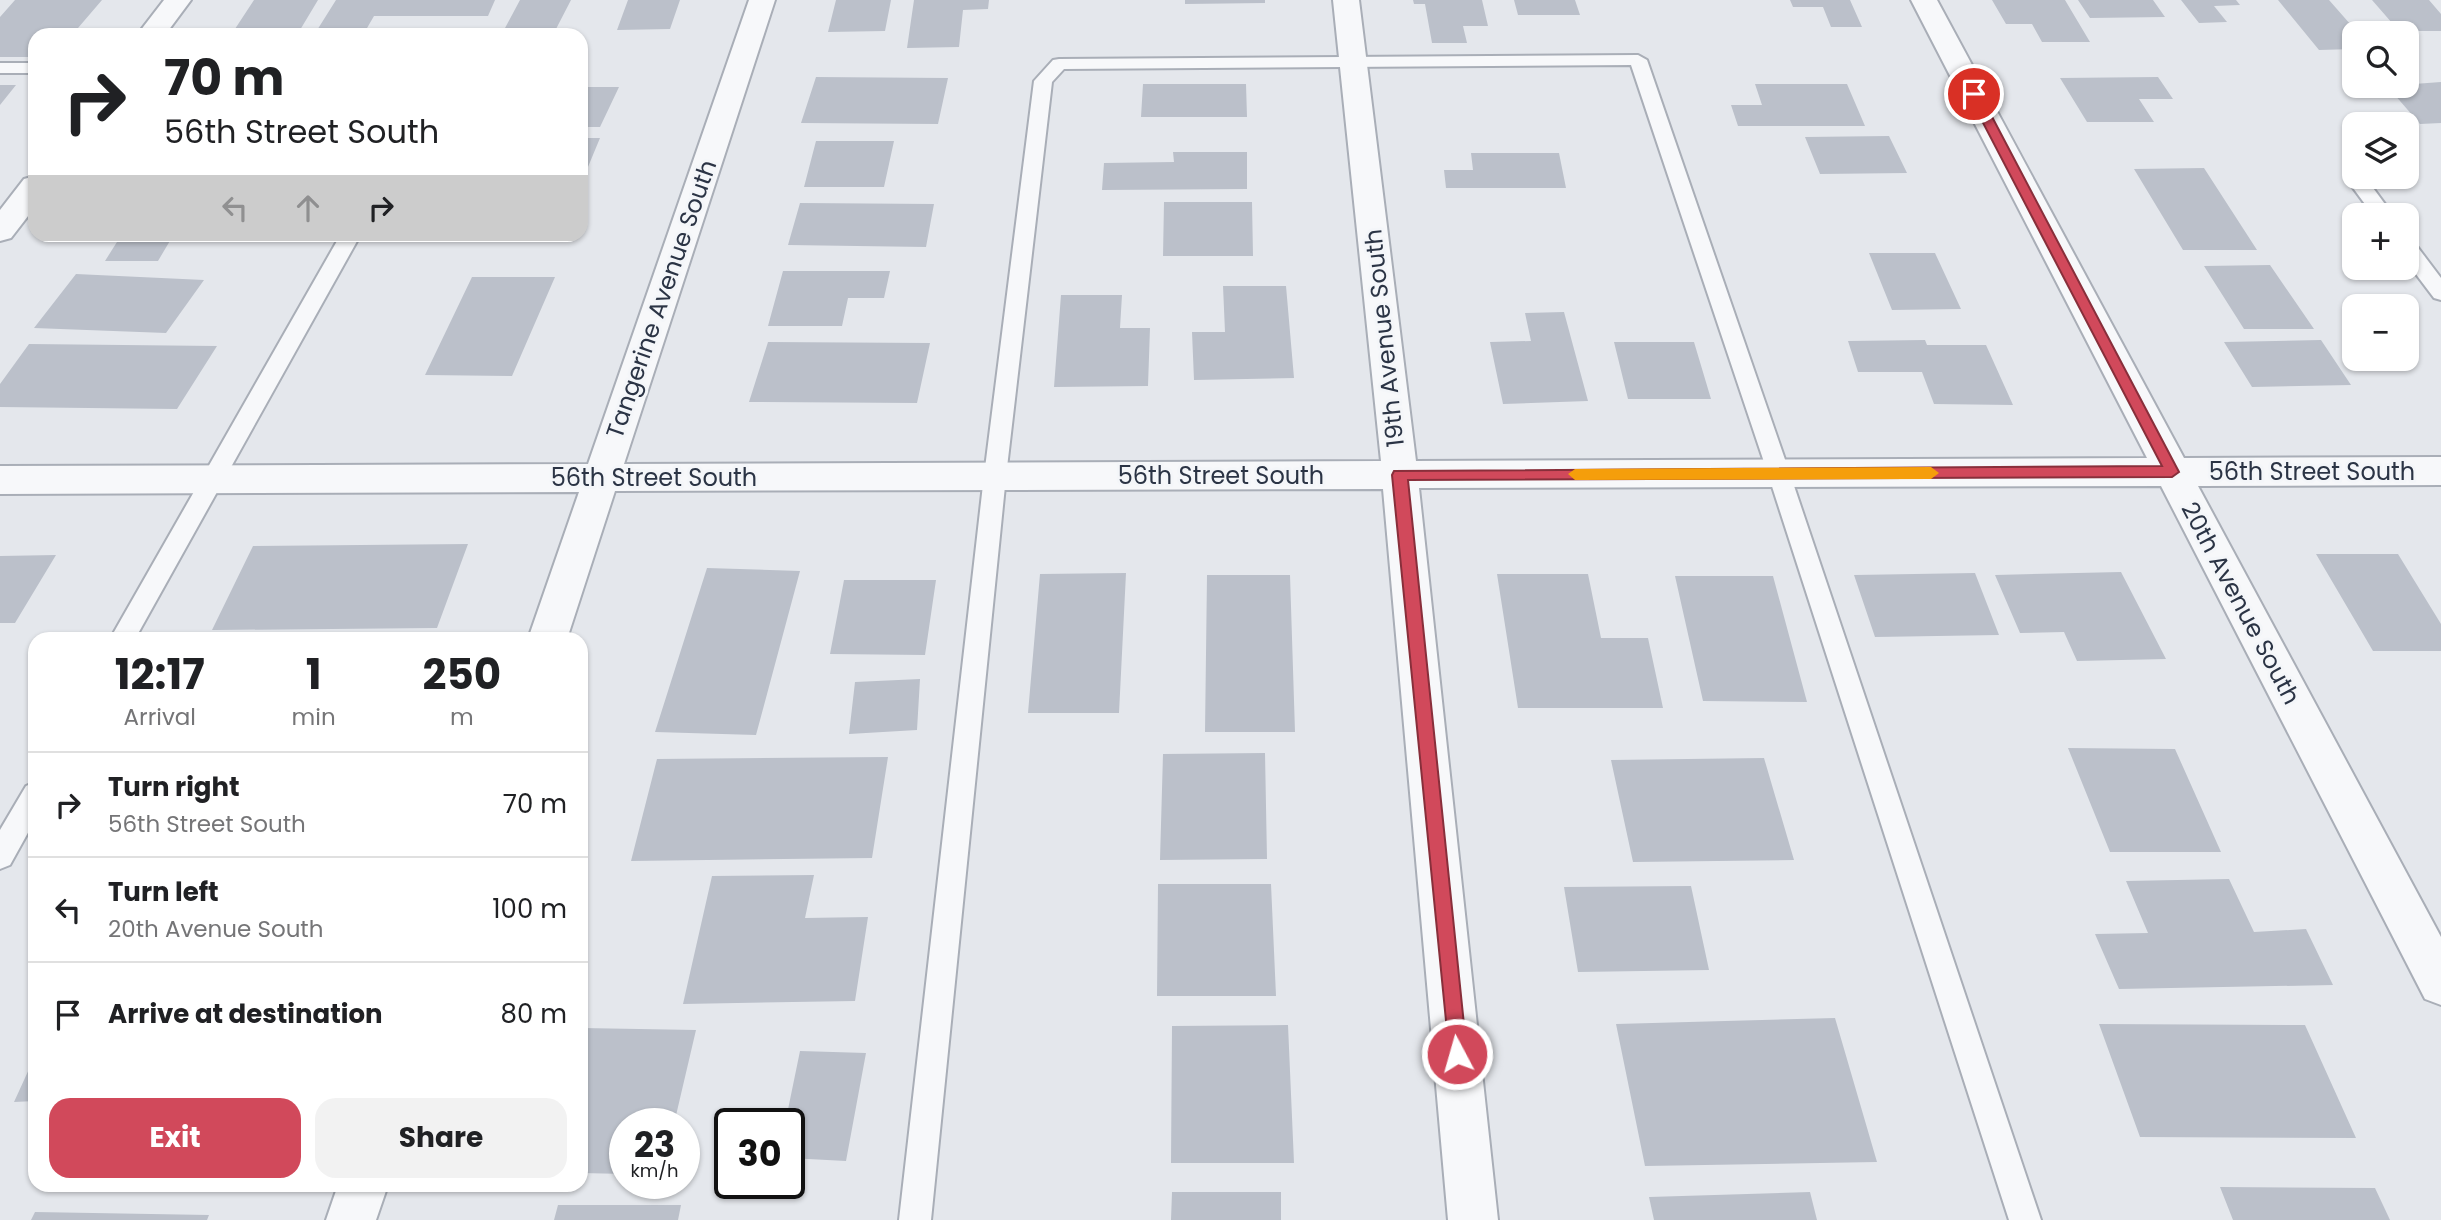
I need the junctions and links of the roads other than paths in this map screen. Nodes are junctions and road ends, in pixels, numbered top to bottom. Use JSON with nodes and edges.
{"nodes":[{"id":1,"x":178,"y":0,"type":"edge"},
{"id":2,"x":762,"y":0,"type":"edge"},
{"id":3,"x":1346,"y":0,"type":"edge"},
{"id":4,"x":1924,"y":0,"type":"edge"},
{"id":5,"x":156,"y":28,"type":"edge"},
{"id":6,"x":1353,"y":62,"type":"junction"},
{"id":7,"x":0,"y":68,"type":"edge"},
{"id":8,"x":28,"y":68,"type":"edge"},
{"id":9,"x":28,"y":195,"type":"edge"},
{"id":10,"x":0,"y":232,"type":"edge"},
{"id":11,"x":346,"y":242,"type":"edge"},
{"id":12,"x":2419,"y":263,"type":"edge"},
{"id":13,"x":2441,"y":293,"type":"edge"},
{"id":14,"x":2441,"y":471,"type":"edge"},
{"id":15,"x":2172,"y":472,"type":"junction"},
{"id":16,"x":1779,"y":474,"type":"junction"},
{"id":17,"x":1400,"y":475,"type":"junction"},
{"id":18,"x":995,"y":476,"type":"junction"},
{"id":19,"x":602,"y":477,"type":"junction"},
{"id":20,"x":211,"y":479,"type":"junction"},
{"id":21,"x":0,"y":480,"type":"edge"},
{"id":22,"x":126,"y":632,"type":"edge"},
{"id":23,"x":549,"y":632,"type":"edge"},
{"id":24,"x":28,"y":806,"type":"edge"},
{"id":25,"x":0,"y":856,"type":"edge"},
{"id":26,"x":2441,"y":983,"type":"edge"},
{"id":27,"x":361,"y":1192,"type":"edge"},
{"id":28,"x":351,"y":1220,"type":"edge"},
{"id":29,"x":915,"y":1220,"type":"edge"},
{"id":30,"x":1473,"y":1220,"type":"edge"},
{"id":31,"x":2025,"y":1220,"type":"edge"}],
"edges":[{"from":1,"to":5,"type":"street"},
{"from":2,"to":19,"type":"street","name":"Tangerine Avenue South"},
{"from":3,"to":6,"type":"street","name":"19th Avenue South"},
{"from":4,"to":15,"type":"street","name":"20th Avenue South"},
{"from":6,"to":16,"type":"lane"},
{"from":6,"to":17,"type":"street","name":"19th Avenue South"},
{"from":6,"to":18,"type":"lane"},
{"from":7,"to":8,"type":"lane"},
{"from":9,"to":10,"type":"street"},
{"from":11,"to":20,"type":"lane"},
{"from":12,"to":13,"type":"lane"},
{"from":14,"to":15,"type":"street","name":"56th Street South"},
{"from":15,"to":16,"type":"street","name":"56th Street South"},
{"from":15,"to":26,"type":"street","name":"20th Avenue South"},
{"from":16,"to":17,"type":"street","name":"56th Street South"},
{"from":16,"to":31,"type":"lane"},
{"from":17,"to":18,"type":"street","name":"56th Street South"},
{"from":17,"to":30,"type":"street","name":"19th Avenue South"},
{"from":18,"to":19,"type":"street","name":"56th Street South"},
{"from":18,"to":29,"type":"lane"},
{"from":19,"to":20,"type":"street","name":"56th Street South"},
{"from":19,"to":23,"type":"street","name":"Tangerine Avenue South"},
{"from":20,"to":21,"type":"street","name":"56th Street South"},
{"from":20,"to":22,"type":"lane"},
{"from":24,"to":25,"type":"lane"},
{"from":27,"to":28,"type":"street"}]}
